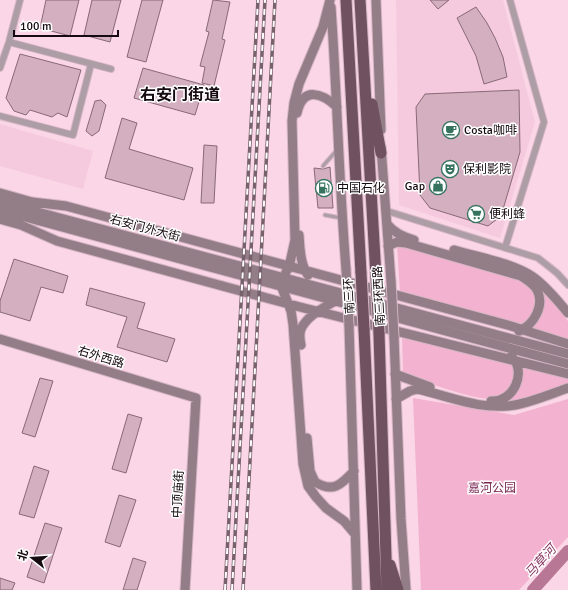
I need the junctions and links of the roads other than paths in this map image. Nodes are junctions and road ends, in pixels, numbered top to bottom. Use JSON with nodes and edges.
{"nodes":[{"id":1,"x":20,"y":0,"type":"edge"},
{"id":2,"x":330,"y":0,"type":"edge"},
{"id":3,"x":346,"y":0,"type":"edge"},
{"id":4,"x":360,"y":0,"type":"edge"},
{"id":5,"x":376,"y":0,"type":"edge"},
{"id":6,"x":510,"y":0,"type":"edge"},
{"id":7,"x":9,"y":42,"type":"junction"},
{"id":8,"x":91,"y":64,"type":"junction"},
{"id":9,"x":364,"y":66,"type":"junction"},
{"id":10,"x":0,"y":68,"type":"edge"},
{"id":11,"x":111,"y":69,"type":"dead end"},
{"id":12,"x":337,"y":106,"type":"junction"},
{"id":13,"x":0,"y":116,"type":"edge"},
{"id":14,"x":339,"y":147,"type":"junction"},
{"id":15,"x":382,"y":153,"type":"junction"},
{"id":16,"x":323,"y":166,"type":"dead end"},
{"id":17,"x":0,"y":193,"type":"edge"},
{"id":18,"x":0,"y":202,"type":"edge"},
{"id":19,"x":0,"y":210,"type":"edge"},
{"id":20,"x":387,"y":211,"type":"junction"},
{"id":21,"x":325,"y":214,"type":"dead end"},
{"id":22,"x":342,"y":218,"type":"junction"},
{"id":23,"x":0,"y":219,"type":"edge"},
{"id":24,"x":387,"y":224,"type":"junction"},
{"id":25,"x":388,"y":246,"type":"junction"},
{"id":26,"x":505,"y":248,"type":"junction"},
{"id":27,"x":289,"y":267,"type":"junction"},
{"id":28,"x":305,"y":271,"type":"junction"},
{"id":29,"x":284,"y":277,"type":"junction"},
{"id":30,"x":316,"y":285,"type":"junction"},
{"id":31,"x":568,"y":285,"type":"edge"},
{"id":32,"x":282,"y":288,"type":"junction"},
{"id":33,"x":335,"y":301,"type":"junction"},
{"id":34,"x":288,"y":303,"type":"junction"},
{"id":35,"x":318,"y":311,"type":"junction"},
{"id":36,"x":568,"y":313,"type":"edge"},
{"id":37,"x":522,"y":330,"type":"junction"},
{"id":38,"x":507,"y":337,"type":"junction"},
{"id":39,"x":0,"y":339,"type":"edge"},
{"id":40,"x":568,"y":344,"type":"edge"},
{"id":41,"x":500,"y":346,"type":"junction"},
{"id":42,"x":568,"y":354,"type":"edge"},
{"id":43,"x":514,"y":360,"type":"junction"},
{"id":44,"x":568,"y":364,"type":"edge"},
{"id":45,"x":395,"y":374,"type":"junction"},
{"id":46,"x":568,"y":374,"type":"edge"},
{"id":47,"x":568,"y":388,"type":"edge"},
{"id":48,"x":196,"y":398,"type":"joint"},
{"id":49,"x":396,"y":399,"type":"junction"},
{"id":50,"x":354,"y":472,"type":"junction"},
{"id":51,"x":355,"y":534,"type":"junction"},
{"id":52,"x":386,"y":553,"type":"junction"},
{"id":53,"x":185,"y":590,"type":"edge"},
{"id":54,"x":357,"y":590,"type":"edge"},
{"id":55,"x":376,"y":590,"type":"edge"},
{"id":56,"x":387,"y":590,"type":"edge"},
{"id":57,"x":398,"y":590,"type":"edge"},
{"id":58,"x":406,"y":590,"type":"edge"}],
"edges":[{"from":1,"to":7,"type":"street"},
{"from":2,"to":12,"type":"main road"},
{"from":2,"to":27,"type":"main road"},
{"from":3,"to":55,"type":"highway","name":"南三环","bridge":true},
{"from":4,"to":9,"type":"highway"},
{"from":5,"to":15,"type":"main road","name":"南三环西路"},
{"from":6,"to":26,"type":"street"},
{"from":7,"to":8,"type":"street"},
{"from":7,"to":10,"type":"street"},
{"from":8,"to":11,"type":"street"},
{"from":8,"to":13,"type":"street"},
{"from":9,"to":15,"type":"highway"},
{"from":9,"to":52,"type":"highway","bridge":true},
{"from":12,"to":14,"type":"main road"},
{"from":12,"to":28,"type":"main road"},
{"from":14,"to":16,"type":"lane"},
{"from":14,"to":22,"type":"main road"},
{"from":15,"to":20,"type":"main road","name":"南三环西路"},
{"from":17,"to":27,"type":"main road"},
{"from":18,"to":29,"type":"main road","name":"右安门外大街"},
{"from":19,"to":32,"type":"main road","name":"右安门外大街"},
{"from":20,"to":24,"type":"main road","name":"南三环西路"},
{"from":20,"to":26,"type":"street"},
{"from":21,"to":22,"type":"lane"},
{"from":22,"to":50,"type":"main road","bridge":true},
{"from":23,"to":34,"type":"main road"},
{"from":24,"to":25,"type":"main road","name":"南三环西路"},
{"from":24,"to":36,"type":"main road"},
{"from":25,"to":37,"type":"main road"},
{"from":25,"to":45,"type":"main road","name":"南三环西路","bridge":true},
{"from":26,"to":31,"type":"street"},
{"from":27,"to":28,"type":"main road"},
{"from":27,"to":29,"type":"main road"},
{"from":28,"to":30,"type":"main road"},
{"from":28,"to":37,"type":"main road"},
{"from":29,"to":30,"type":"main road","name":"右安门外大街"},
{"from":30,"to":38,"type":"main road","name":"右安门外大街"},
{"from":32,"to":33,"type":"main road","name":"右安门外大街"},
{"from":32,"to":34,"type":"main road"},
{"from":33,"to":35,"type":"main road"},
{"from":33,"to":41,"type":"main road","name":"右安门外大街"},
{"from":34,"to":35,"type":"main road"},
{"from":34,"to":51,"type":"main road"},
{"from":35,"to":43,"type":"main road"},
{"from":35,"to":50,"type":"main road"},
{"from":37,"to":38,"type":"main road"},
{"from":37,"to":40,"type":"main road"},
{"from":38,"to":42,"type":"main road","name":"右安门外大街"},
{"from":39,"to":48,"type":"main road","name":"右外西路"},
{"from":41,"to":43,"type":"main road"},
{"from":41,"to":44,"type":"main road","name":"右安门外大街"},
{"from":43,"to":45,"type":"main road"},
{"from":43,"to":46,"type":"main road"},
{"from":45,"to":49,"type":"main road","name":"南三环西路"},
{"from":47,"to":49,"type":"main road"},
{"from":48,"to":53,"type":"main road","name":"中顶庙街"},
{"from":49,"to":58,"type":"main road","name":"南三环西路"},
{"from":50,"to":51,"type":"main road"},
{"from":51,"to":54,"type":"main road"},
{"from":52,"to":56,"type":"highway"},
{"from":52,"to":57,"type":"highway"}]}
